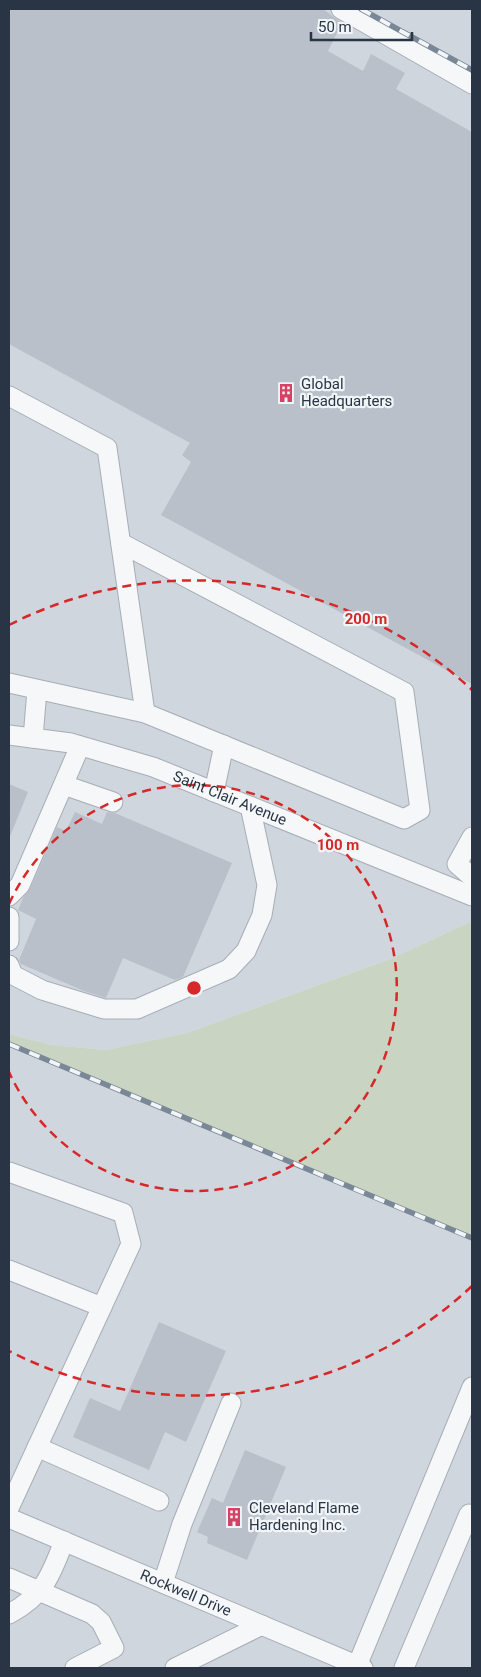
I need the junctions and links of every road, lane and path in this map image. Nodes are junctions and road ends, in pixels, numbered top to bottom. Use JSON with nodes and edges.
{"nodes":[{"id":1,"x":341,"y":9,"type":"edge"},
{"id":2,"x":472,"y":84,"type":"edge"},
{"id":3,"x":9,"y":396,"type":"edge"},
{"id":4,"x":120,"y":542,"type":"junction"},
{"id":5,"x":9,"y":683,"type":"edge"},
{"id":6,"x":37,"y":690,"type":"junction"},
{"id":7,"x":145,"y":713,"type":"junction"},
{"id":8,"x":9,"y":735,"type":"edge"},
{"id":9,"x":33,"y":738,"type":"junction"},
{"id":10,"x":224,"y":745,"type":"junction"},
{"id":11,"x":80,"y":746,"type":"junction"},
{"id":12,"x":64,"y":785,"type":"junction"},
{"id":13,"x":214,"y":792,"type":"junction"},
{"id":14,"x":112,"y":802,"type":"dead end"},
{"id":15,"x":250,"y":806,"type":"junction"},
{"id":16,"x":472,"y":837,"type":"edge"},
{"id":17,"x":472,"y":855,"type":"edge"},
{"id":18,"x":472,"y":888,"type":"edge"},
{"id":19,"x":9,"y":896,"type":"edge"},
{"id":20,"x":9,"y":917,"type":"edge"},
{"id":21,"x":9,"y":941,"type":"edge"},
{"id":22,"x":9,"y":965,"type":"edge"},
{"id":23,"x":9,"y":1172,"type":"edge"},
{"id":24,"x":9,"y":1270,"type":"edge"},
{"id":25,"x":102,"y":1307,"type":"junction"},
{"id":26,"x":472,"y":1387,"type":"edge"},
{"id":27,"x":231,"y":1403,"type":"dead end"},
{"id":28,"x":37,"y":1447,"type":"junction"},
{"id":29,"x":159,"y":1501,"type":"dead end"},
{"id":30,"x":9,"y":1508,"type":"edge"},
{"id":31,"x":469,"y":1514,"type":"dead end"},
{"id":32,"x":9,"y":1518,"type":"edge"},
{"id":33,"x":64,"y":1541,"type":"junction"},
{"id":34,"x":9,"y":1578,"type":"edge"},
{"id":35,"x":163,"y":1583,"type":"junction"},
{"id":36,"x":40,"y":1592,"type":"junction"},
{"id":37,"x":9,"y":1614,"type":"edge"},
{"id":38,"x":262,"y":1625,"type":"junction"},
{"id":39,"x":360,"y":1667,"type":"edge"},
{"id":40,"x":75,"y":1668,"type":"edge"},
{"id":41,"x":175,"y":1668,"type":"edge"},
{"id":42,"x":404,"y":1668,"type":"edge"}],
"edges":[{"from":1,"to":2,"type":"street"},
{"from":3,"to":4,"type":"street"},
{"from":4,"to":7,"type":"street"},
{"from":4,"to":10,"type":"street"},
{"from":5,"to":6,"type":"street"},
{"from":6,"to":7,"type":"street"},
{"from":6,"to":9,"type":"street"},
{"from":7,"to":10,"type":"street"},
{"from":8,"to":9,"type":"street","name":"Saint Clair Avenue"},
{"from":9,"to":11,"type":"street","name":"Saint Clair Avenue"},
{"from":10,"to":13,"type":"street"},
{"from":11,"to":12,"type":"street"},
{"from":11,"to":13,"type":"street","name":"Saint Clair Avenue"},
{"from":12,"to":14,"type":"street"},
{"from":12,"to":19,"type":"street"},
{"from":13,"to":15,"type":"street","name":"Saint Clair Avenue"},
{"from":15,"to":18,"type":"street","name":"Saint Clair Avenue"},
{"from":15,"to":22,"type":"street"},
{"from":16,"to":18,"type":"street"},
{"from":17,"to":18,"type":"street"},
{"from":20,"to":21,"type":"street"},
{"from":23,"to":25,"type":"street"},
{"from":24,"to":25,"type":"street"},
{"from":25,"to":28,"type":"street"},
{"from":26,"to":39,"type":"street"},
{"from":27,"to":35,"type":"street"},
{"from":28,"to":29,"type":"street"},
{"from":28,"to":30,"type":"street"},
{"from":31,"to":42,"type":"street"},
{"from":32,"to":33,"type":"street","name":"Rockwell Drive"},
{"from":33,"to":35,"type":"street","name":"Rockwell Drive"},
{"from":33,"to":36,"type":"street"},
{"from":34,"to":36,"type":"street"},
{"from":35,"to":38,"type":"street","name":"Rockwell Drive"},
{"from":36,"to":37,"type":"street"},
{"from":36,"to":40,"type":"street"},
{"from":38,"to":39,"type":"street","name":"Rockwell Drive"},
{"from":38,"to":41,"type":"street"}]}
